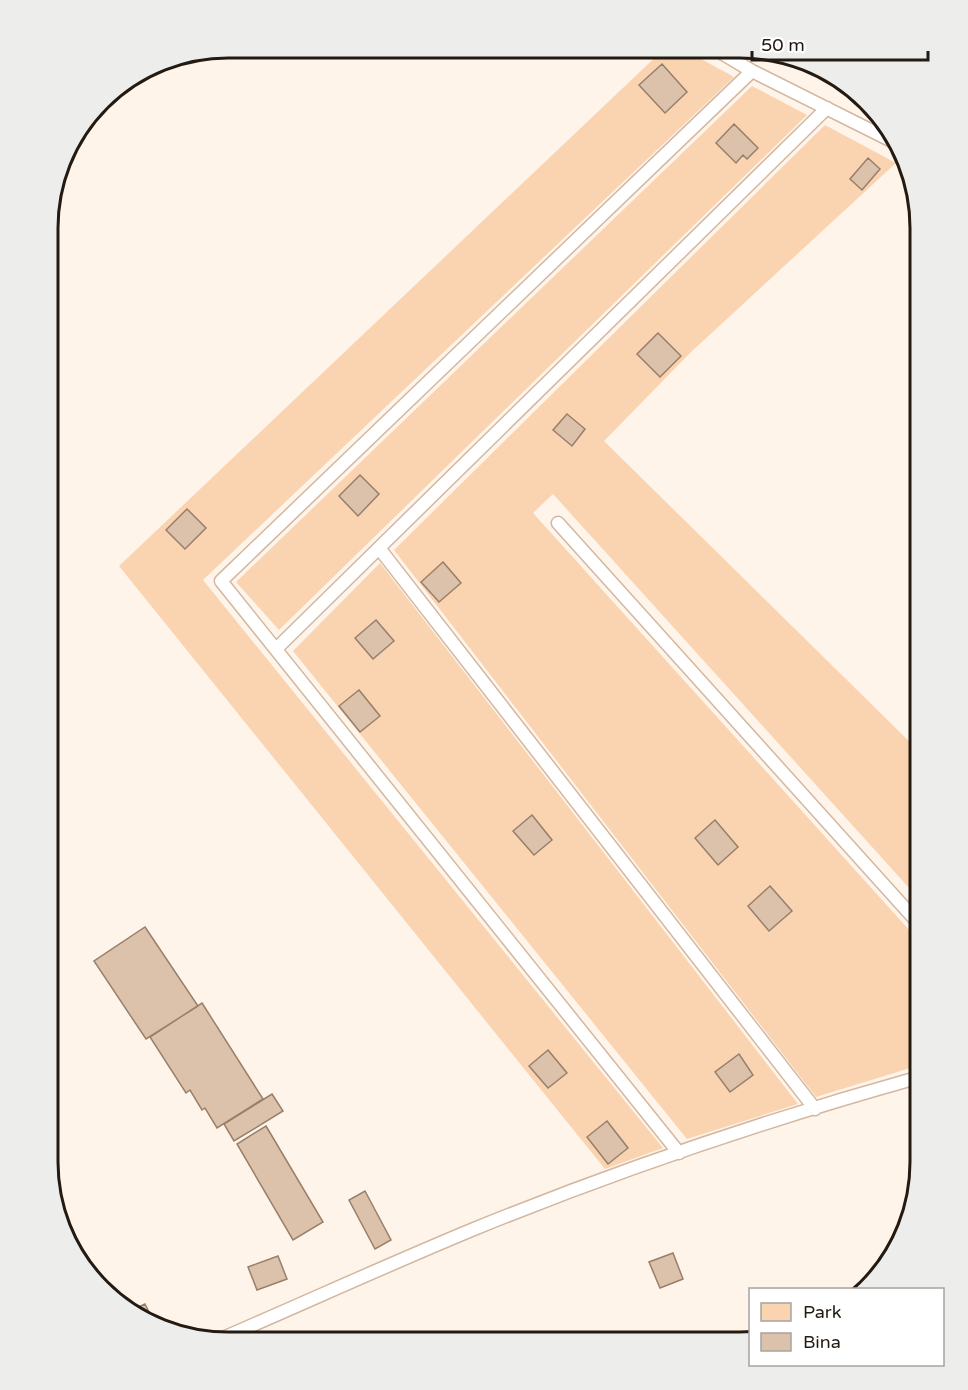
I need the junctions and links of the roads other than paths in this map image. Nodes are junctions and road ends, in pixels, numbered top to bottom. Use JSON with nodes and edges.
{"nodes":[{"id":1,"x":732,"y":59,"type":"edge"},
{"id":2,"x":752,"y":70,"type":"junction"},
{"id":3,"x":827,"y":108,"type":"junction"},
{"id":4,"x":882,"y":136,"type":"edge"},
{"id":5,"x":558,"y":523,"type":"dead end"},
{"id":6,"x":379,"y":548,"type":"junction"},
{"id":7,"x":276,"y":649,"type":"junction"},
{"id":8,"x":909,"y":913,"type":"edge"},
{"id":9,"x":909,"y":1080,"type":"edge"},
{"id":10,"x":815,"y":1109,"type":"junction"},
{"id":11,"x":679,"y":1153,"type":"junction"},
{"id":12,"x":237,"y":1332,"type":"edge"}],
"edges":[{"from":1,"to":2,"type":"lane"},
{"from":2,"to":3,"type":"lane"},
{"from":2,"to":7,"type":"lane"},
{"from":3,"to":4,"type":"lane"},
{"from":3,"to":6,"type":"lane"},
{"from":5,"to":8,"type":"lane"},
{"from":6,"to":7,"type":"lane"},
{"from":6,"to":10,"type":"lane"},
{"from":7,"to":11,"type":"lane"},
{"from":9,"to":10,"type":"lane"},
{"from":10,"to":11,"type":"lane"},
{"from":11,"to":12,"type":"lane"}]}
